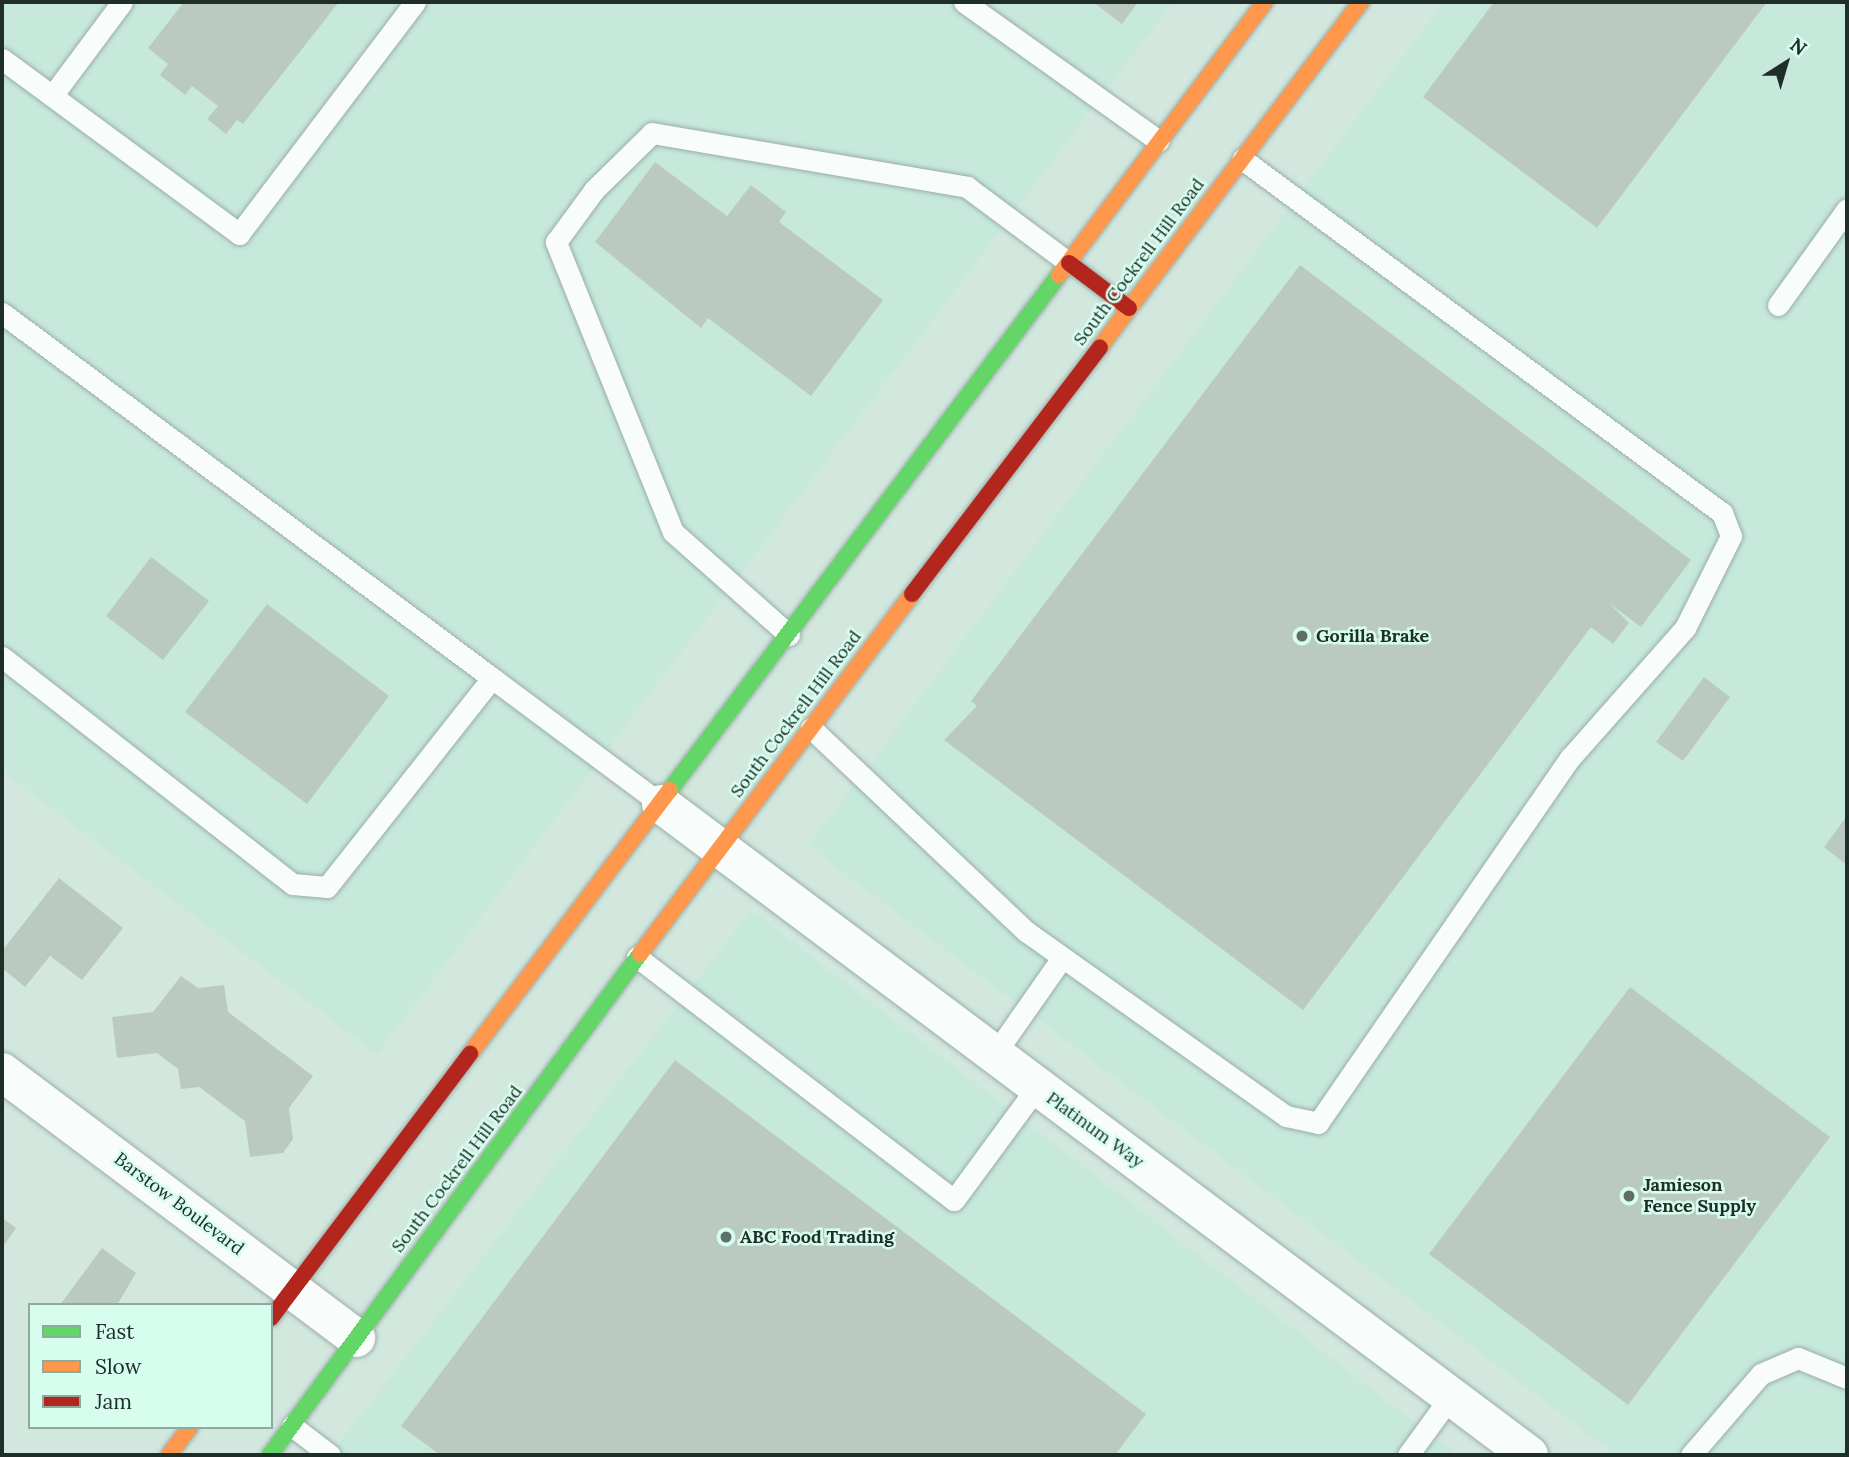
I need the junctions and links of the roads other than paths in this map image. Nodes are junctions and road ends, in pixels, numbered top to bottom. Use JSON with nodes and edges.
{"nodes":[{"id":1,"x":122,"y":2,"type":"edge"},
{"id":2,"x":415,"y":2,"type":"edge"},
{"id":3,"x":964,"y":2,"type":"edge"},
{"id":4,"x":1265,"y":2,"type":"edge"},
{"id":5,"x":1361,"y":2,"type":"edge"},
{"id":6,"x":2,"y":59,"type":"edge"},
{"id":7,"x":52,"y":96,"type":"junction"},
{"id":8,"x":1159,"y":141,"type":"junction"},
{"id":9,"x":1242,"y":159,"type":"junction"},
{"id":10,"x":1847,"y":209,"type":"edge"},
{"id":11,"x":1069,"y":263,"type":"junction"},
{"id":12,"x":1778,"y":305,"type":"dead end"},
{"id":13,"x":1129,"y":308,"type":"junction"},
{"id":14,"x":2,"y":313,"type":"edge"},
{"id":15,"x":789,"y":635,"type":"junction"},
{"id":16,"x":2,"y":657,"type":"edge"},
{"id":17,"x":492,"y":678,"type":"junction"},
{"id":18,"x":811,"y":727,"type":"junction"},
{"id":19,"x":661,"y":804,"type":"junction"},
{"id":20,"x":720,"y":847,"type":"junction"},
{"id":21,"x":637,"y":957,"type":"junction"},
{"id":22,"x":1062,"y":958,"type":"junction"},
{"id":23,"x":994,"y":1055,"type":"junction"},
{"id":24,"x":2,"y":1072,"type":"edge"},
{"id":25,"x":1037,"y":1087,"type":"junction"},
{"id":26,"x":282,"y":1303,"type":"edge"},
{"id":27,"x":356,"y":1338,"type":"junction"},
{"id":28,"x":1847,"y":1378,"type":"edge"},
{"id":29,"x":1451,"y":1396,"type":"junction"},
{"id":30,"x":292,"y":1426,"type":"junction"},
{"id":31,"x":188,"y":1429,"type":"edge"},
{"id":32,"x":169,"y":1455,"type":"edge"},
{"id":33,"x":270,"y":1455,"type":"edge"},
{"id":34,"x":330,"y":1455,"type":"edge"},
{"id":35,"x":1408,"y":1455,"type":"edge"},
{"id":36,"x":1529,"y":1455,"type":"edge"},
{"id":37,"x":1691,"y":1455,"type":"edge"}],
"edges":[{"from":1,"to":7,"type":"lane"},
{"from":2,"to":7,"type":"lane"},
{"from":3,"to":8,"type":"lane"},
{"from":4,"to":8,"type":"main road"},
{"from":5,"to":9,"type":"main road","name":"South Cockrell Hill Road"},
{"from":6,"to":7,"type":"lane"},
{"from":8,"to":11,"type":"main road"},
{"from":9,"to":13,"type":"main road","name":"South Cockrell Hill Road"},
{"from":9,"to":22,"type":"lane"},
{"from":10,"to":12,"type":"lane"},
{"from":11,"to":13,"type":"main road"},
{"from":11,"to":15,"type":"main road"},
{"from":11,"to":15,"type":"lane"},
{"from":13,"to":18,"type":"main road","name":"South Cockrell Hill Road"},
{"from":14,"to":17,"type":"lane"},
{"from":15,"to":19,"type":"main road"},
{"from":16,"to":17,"type":"lane"},
{"from":17,"to":19,"type":"lane"},
{"from":18,"to":20,"type":"main road","name":"South Cockrell Hill Road"},
{"from":18,"to":22,"type":"lane"},
{"from":19,"to":20,"type":"street","name":"Platinum Way"},
{"from":19,"to":26,"type":"main road"},
{"from":20,"to":21,"type":"main road","name":"South Cockrell Hill Road"},
{"from":20,"to":23,"type":"street","name":"Platinum Way"},
{"from":21,"to":25,"type":"lane"},
{"from":21,"to":27,"type":"main road","name":"South Cockrell Hill Road"},
{"from":22,"to":23,"type":"lane"},
{"from":23,"to":25,"type":"street","name":"Platinum Way"},
{"from":24,"to":26,"type":"street","name":"Barstow Boulevard"},
{"from":25,"to":29,"type":"street","name":"Platinum Way"},
{"from":26,"to":27,"type":"street","name":"Barstow Boulevard"},
{"from":27,"to":30,"type":"main road","name":"South Cockrell Hill Road"},
{"from":28,"to":37,"type":"lane"},
{"from":29,"to":35,"type":"lane"},
{"from":29,"to":36,"type":"street","name":"Platinum Way"},
{"from":30,"to":33,"type":"main road","name":"South Cockrell Hill Road"},
{"from":30,"to":34,"type":"lane"},
{"from":31,"to":32,"type":"main road"}]}
